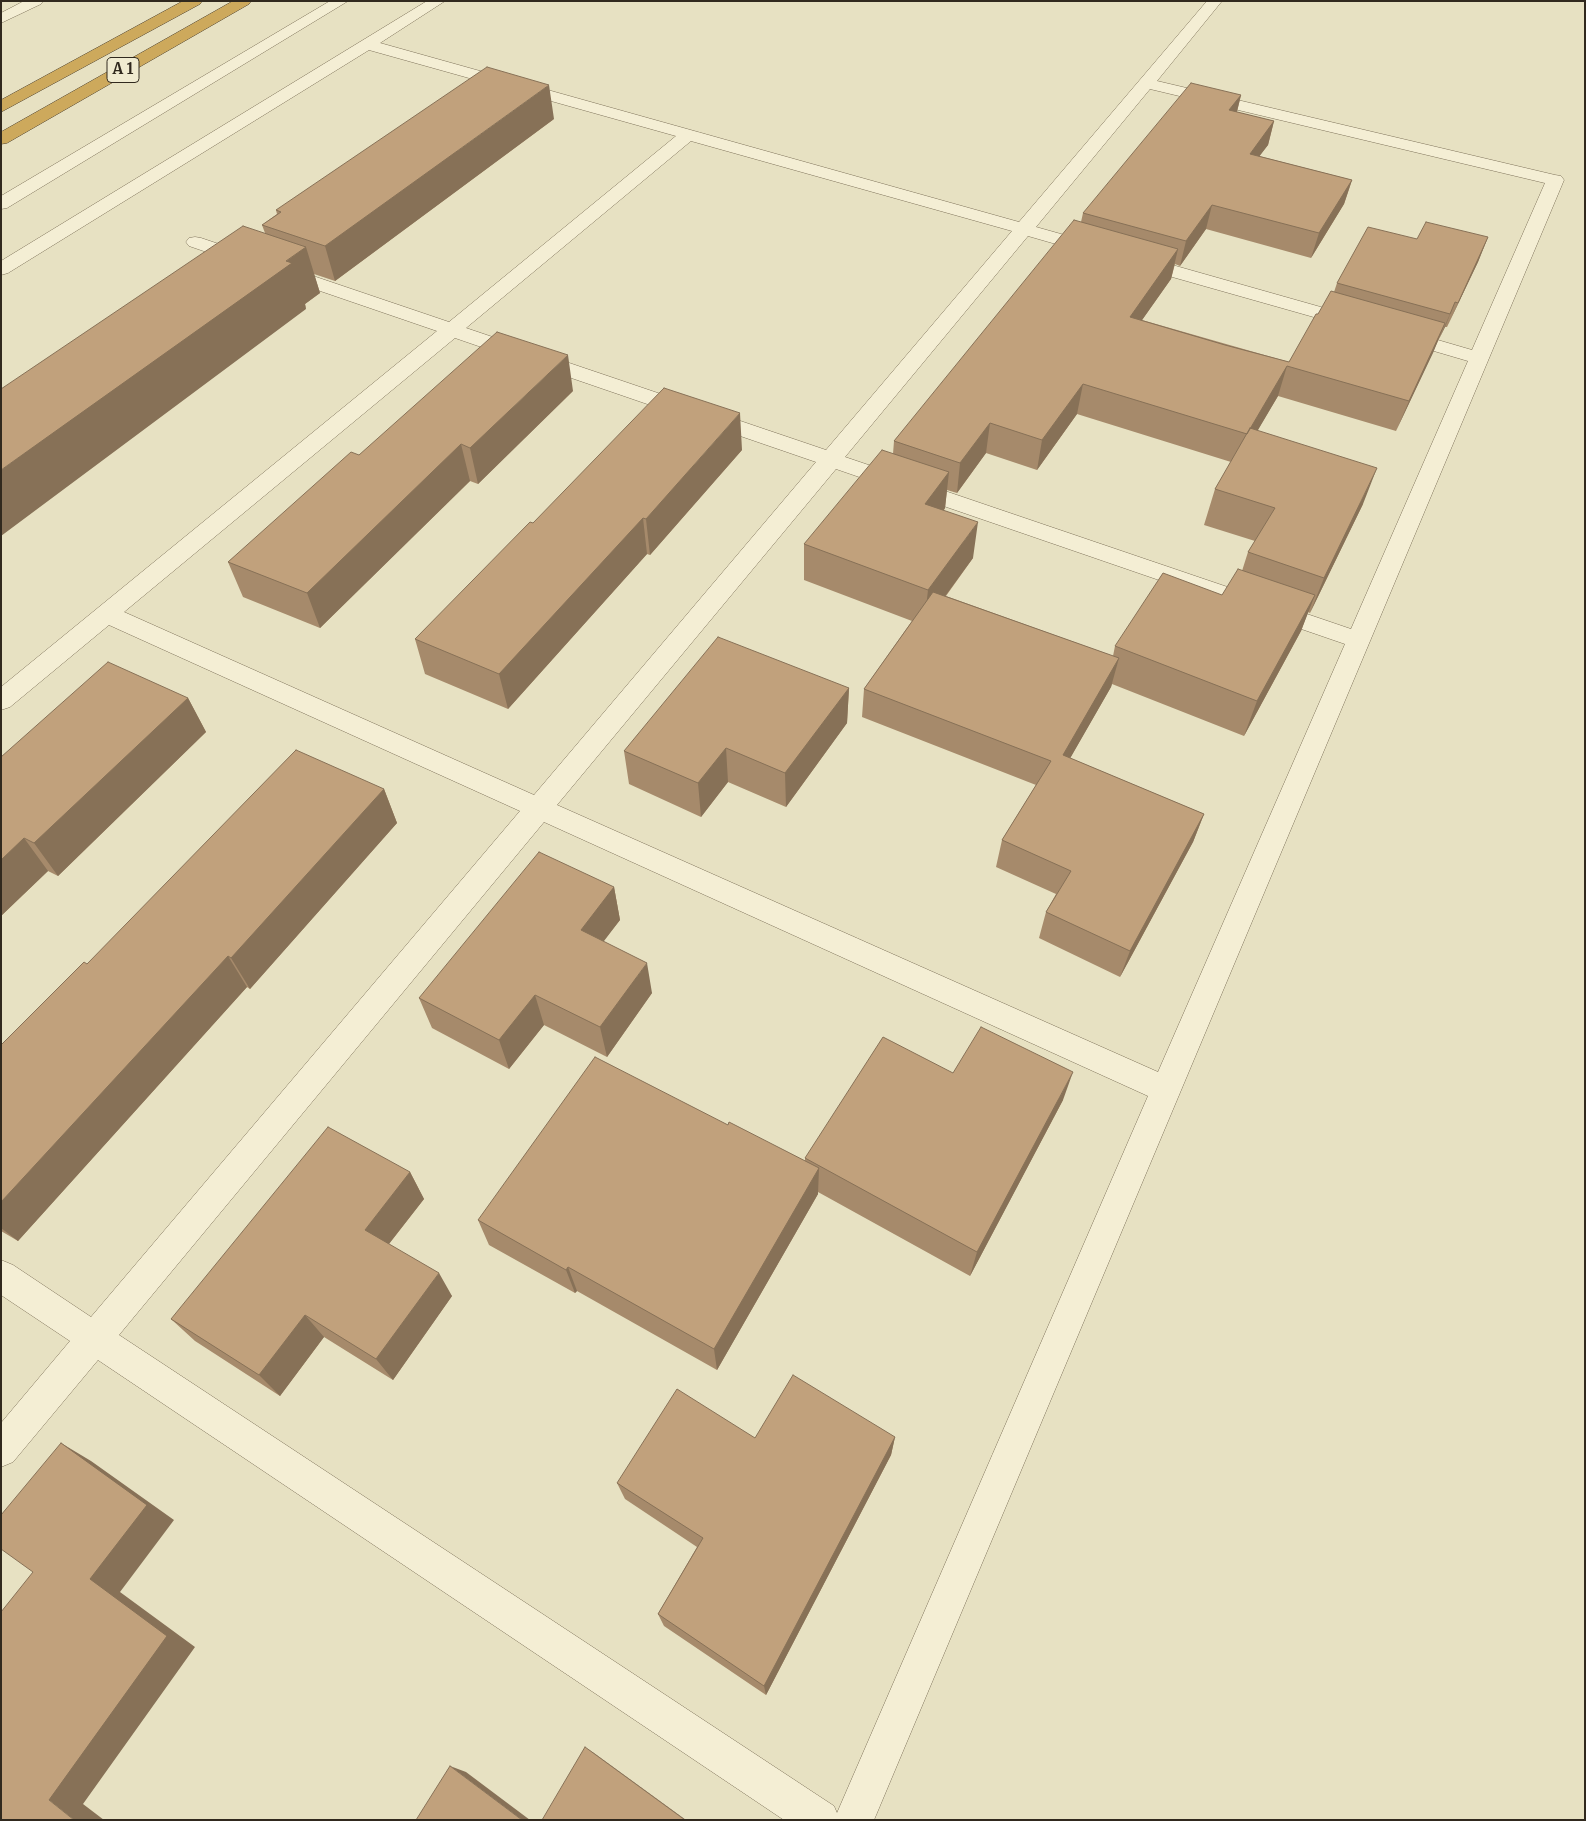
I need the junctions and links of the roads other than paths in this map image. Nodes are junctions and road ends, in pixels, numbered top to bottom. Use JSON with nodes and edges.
{"nodes":[{"id":1,"x":36,"y":1,"type":"edge"},
{"id":2,"x":195,"y":1,"type":"edge"},
{"id":3,"x":244,"y":1,"type":"edge"},
{"id":4,"x":341,"y":1,"type":"edge"},
{"id":5,"x":438,"y":1,"type":"edge"},
{"id":6,"x":1215,"y":1,"type":"edge"},
{"id":7,"x":1,"y":19,"type":"edge"},
{"id":8,"x":366,"y":44,"type":"junction"},
{"id":9,"x":1147,"y":83,"type":"junction"},
{"id":10,"x":1,"y":107,"type":"edge"},
{"id":11,"x":688,"y":135,"type":"junction"},
{"id":12,"x":1,"y":139,"type":"edge"},
{"id":13,"x":1,"y":204,"type":"edge"},
{"id":14,"x":1024,"y":229,"type":"junction"},
{"id":15,"x":195,"y":242,"type":"dead end"},
{"id":16,"x":1,"y":269,"type":"edge"},
{"id":17,"x":451,"y":330,"type":"junction"},
{"id":18,"x":1479,"y":358,"type":"junction"},
{"id":19,"x":831,"y":460,"type":"junction"},
{"id":20,"x":107,"y":614,"type":"junction"},
{"id":21,"x":1358,"y":640,"type":"junction"},
{"id":22,"x":1,"y":701,"type":"edge"},
{"id":23,"x":540,"y":808,"type":"junction"},
{"id":24,"x":1166,"y":1090,"type":"junction"},
{"id":25,"x":1,"y":1276,"type":"edge"},
{"id":26,"x":95,"y":1338,"type":"junction"},
{"id":27,"x":1,"y":1450,"type":"edge"},
{"id":28,"x":820,"y":1820,"type":"edge"},
{"id":29,"x":854,"y":1820,"type":"edge"}],
"edges":[{"from":1,"to":7,"type":"street"},
{"from":2,"to":10,"type":"highway","number":"A 1"},
{"from":3,"to":12,"type":"highway","number":"A 1"},
{"from":4,"to":13,"type":"street"},
{"from":5,"to":8,"type":"street"},
{"from":6,"to":9,"type":"street"},
{"from":8,"to":11,"type":"street"},
{"from":8,"to":16,"type":"street"},
{"from":9,"to":14,"type":"street"},
{"from":9,"to":18,"type":"street"},
{"from":11,"to":14,"type":"street"},
{"from":11,"to":17,"type":"street"},
{"from":14,"to":18,"type":"street"},
{"from":14,"to":19,"type":"street"},
{"from":15,"to":17,"type":"street"},
{"from":17,"to":19,"type":"street"},
{"from":17,"to":20,"type":"street"},
{"from":18,"to":21,"type":"street"},
{"from":19,"to":21,"type":"street"},
{"from":19,"to":23,"type":"street"},
{"from":20,"to":22,"type":"street"},
{"from":20,"to":23,"type":"street"},
{"from":21,"to":24,"type":"street"},
{"from":23,"to":24,"type":"street"},
{"from":23,"to":26,"type":"street"},
{"from":24,"to":29,"type":"street"},
{"from":25,"to":26,"type":"street"},
{"from":26,"to":27,"type":"street"},
{"from":26,"to":28,"type":"street"}]}
